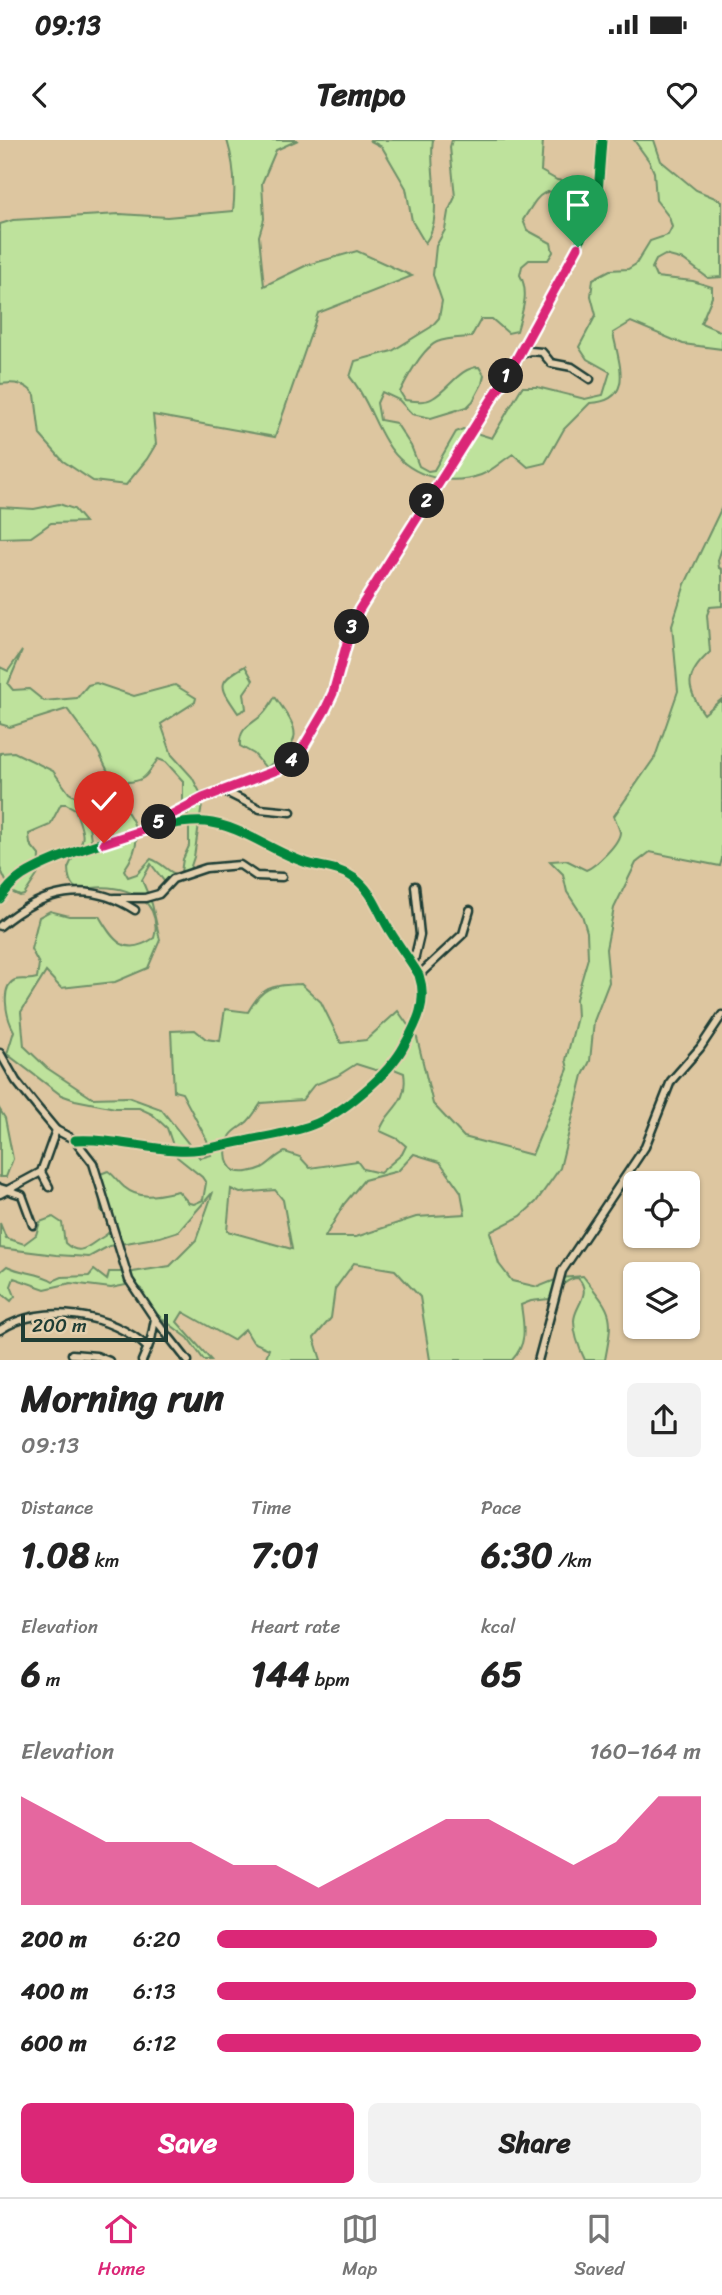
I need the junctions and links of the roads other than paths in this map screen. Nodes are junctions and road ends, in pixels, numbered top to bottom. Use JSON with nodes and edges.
{"nodes":[{"id":1,"x":602,"y":140,"type":"edge"},
{"id":2,"x":519,"y":355,"type":"junction"},
{"id":3,"x":590,"y":379,"type":"dead end"},
{"id":4,"x":222,"y":790,"type":"junction"},
{"id":5,"x":291,"y":812,"type":"dead end"},
{"id":6,"x":153,"y":827,"type":"junction"},
{"id":7,"x":282,"y":877,"type":"dead end"},
{"id":8,"x":415,"y":886,"type":"dead end"},
{"id":9,"x":114,"y":898,"type":"junction"},
{"id":10,"x":0,"y":899,"type":"edge"},
{"id":11,"x":135,"y":910,"type":"dead end"},
{"id":12,"x":470,"y":910,"type":"dead end"},
{"id":13,"x":0,"y":926,"type":"edge"},
{"id":14,"x":413,"y":965,"type":"junction"},
{"id":15,"x":419,"y":975,"type":"junction"},
{"id":16,"x":722,"y":1015,"type":"edge"},
{"id":17,"x":0,"y":1053,"type":"edge"},
{"id":18,"x":56,"y":1130,"type":"junction"},
{"id":19,"x":75,"y":1140,"type":"junction"},
{"id":20,"x":41,"y":1172,"type":"junction"},
{"id":21,"x":49,"y":1187,"type":"dead end"},
{"id":22,"x":0,"y":1188,"type":"edge"},
{"id":23,"x":9,"y":1190,"type":"junction"},
{"id":24,"x":0,"y":1194,"type":"edge"},
{"id":25,"x":33,"y":1225,"type":"dead end"},
{"id":26,"x":155,"y":1320,"type":"junction"},
{"id":27,"x":0,"y":1330,"type":"edge"},
{"id":28,"x":148,"y":1348,"type":"junction"},
{"id":29,"x":72,"y":1354,"type":"dead end"},
{"id":30,"x":109,"y":1360,"type":"edge"},
{"id":31,"x":142,"y":1360,"type":"edge"},
{"id":32,"x":188,"y":1360,"type":"edge"},
{"id":33,"x":538,"y":1360,"type":"edge"}],
"edges":[{"from":1,"to":2,"type":"street"},
{"from":2,"to":3,"type":"street"},
{"from":2,"to":4,"type":"street"},
{"from":4,"to":5,"type":"street"},
{"from":4,"to":6,"type":"street"},
{"from":6,"to":10,"type":"street"},
{"from":6,"to":14,"type":"street"},
{"from":7,"to":9,"type":"street"},
{"from":8,"to":14,"type":"street"},
{"from":9,"to":11,"type":"street"},
{"from":9,"to":13,"type":"street"},
{"from":12,"to":15,"type":"street"},
{"from":14,"to":15,"type":"street"},
{"from":15,"to":19,"type":"street"},
{"from":16,"to":33,"type":"street"},
{"from":17,"to":18,"type":"street"},
{"from":18,"to":19,"type":"street"},
{"from":18,"to":20,"type":"street"},
{"from":19,"to":26,"type":"street"},
{"from":20,"to":21,"type":"street"},
{"from":20,"to":23,"type":"street"},
{"from":22,"to":23,"type":"street"},
{"from":23,"to":24,"type":"street"},
{"from":23,"to":25,"type":"street"},
{"from":26,"to":28,"type":"street"},
{"from":26,"to":32,"type":"street"},
{"from":27,"to":28,"type":"street"},
{"from":28,"to":31,"type":"street"},
{"from":29,"to":30,"type":"street"}]}
